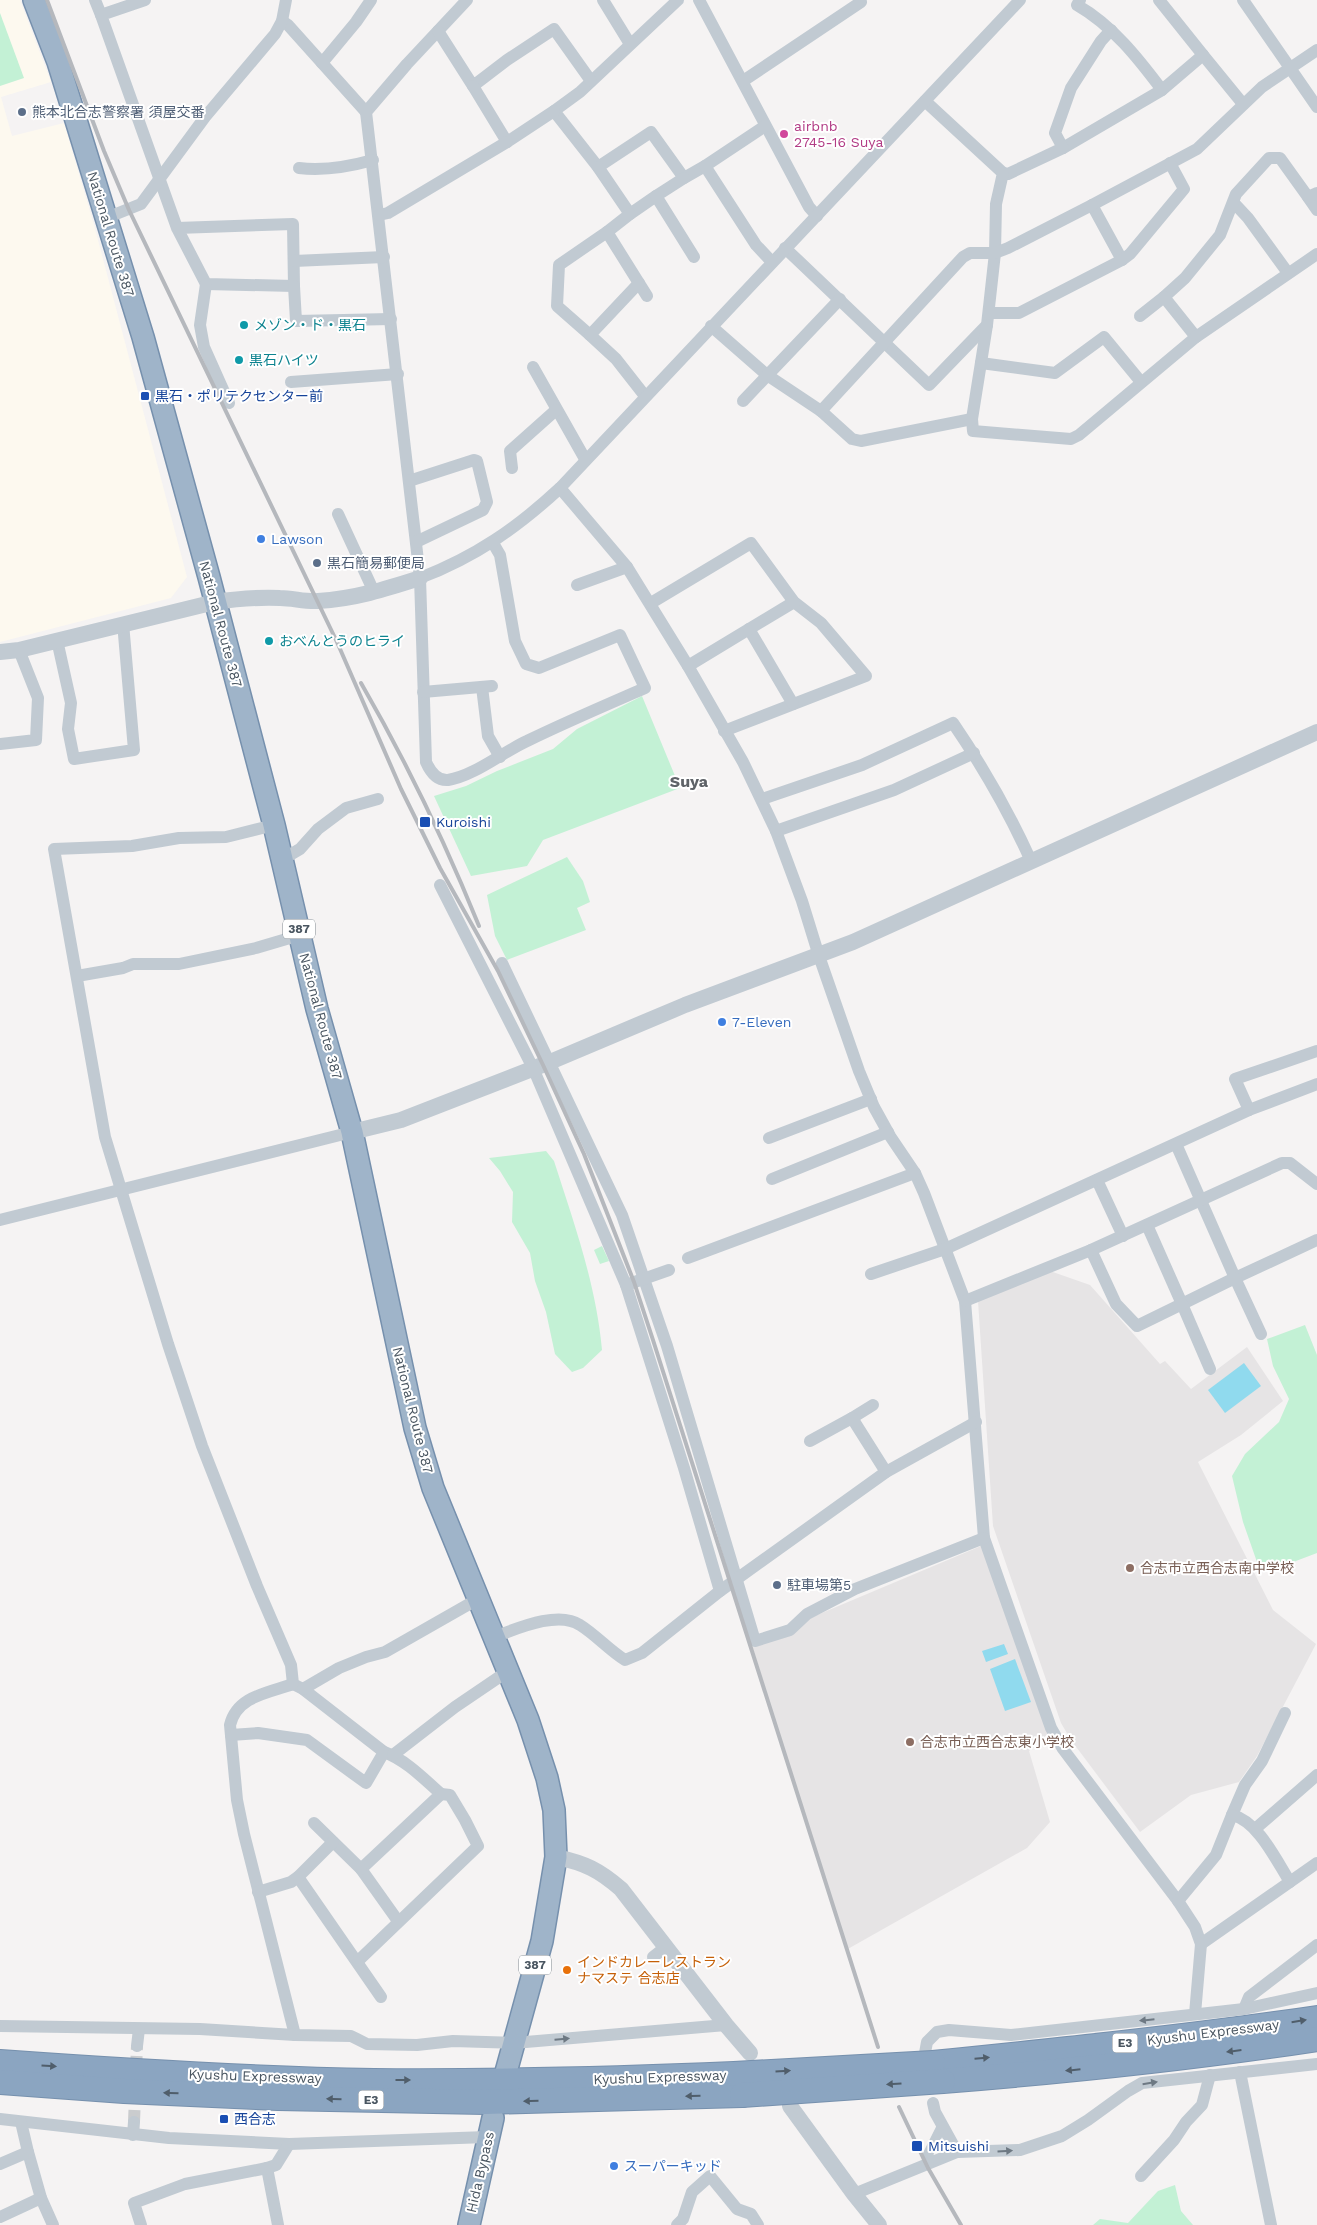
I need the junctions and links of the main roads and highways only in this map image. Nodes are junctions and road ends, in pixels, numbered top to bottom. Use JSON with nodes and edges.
{"nodes":[{"id":1,"x":34,"y":0,"type":"edge"},
{"id":2,"x":1317,"y":2018,"type":"edge"},
{"id":3,"x":1317,"y":2039,"type":"edge"},
{"id":4,"x":0,"y":2062,"type":"edge"},
{"id":5,"x":933,"y":2065,"type":"junction"},
{"id":6,"x":506,"y":2072,"type":"dead end"},
{"id":7,"x":0,"y":2082,"type":"edge"},
{"id":8,"x":738,"y":2084,"type":"junction"},
{"id":9,"x":490,"y":2128,"type":"road end"},
{"id":10,"x":469,"y":2225,"type":"edge"}],
"edges":[{"from":1,"to":6,"type":"highway","name":"National Route 387","number":"387"},
{"from":5,"to":2,"type":"highway","name":"Kyushu Expressway","number":"E3","one_way":true},
{"from":3,"to":5,"type":"highway","name":"Kyushu Expressway","number":"E3","one_way":true},
{"from":4,"to":8,"type":"highway","name":"Kyushu Expressway","number":"E3","one_way":true},
{"from":5,"to":8,"type":"highway","name":"Kyushu Expressway","number":"E3","bridge":true},
{"from":8,"to":7,"type":"highway","name":"Kyushu Expressway","number":"E3","one_way":true},
{"from":9,"to":10,"type":"highway","name":"Hida Bypass"}]}
